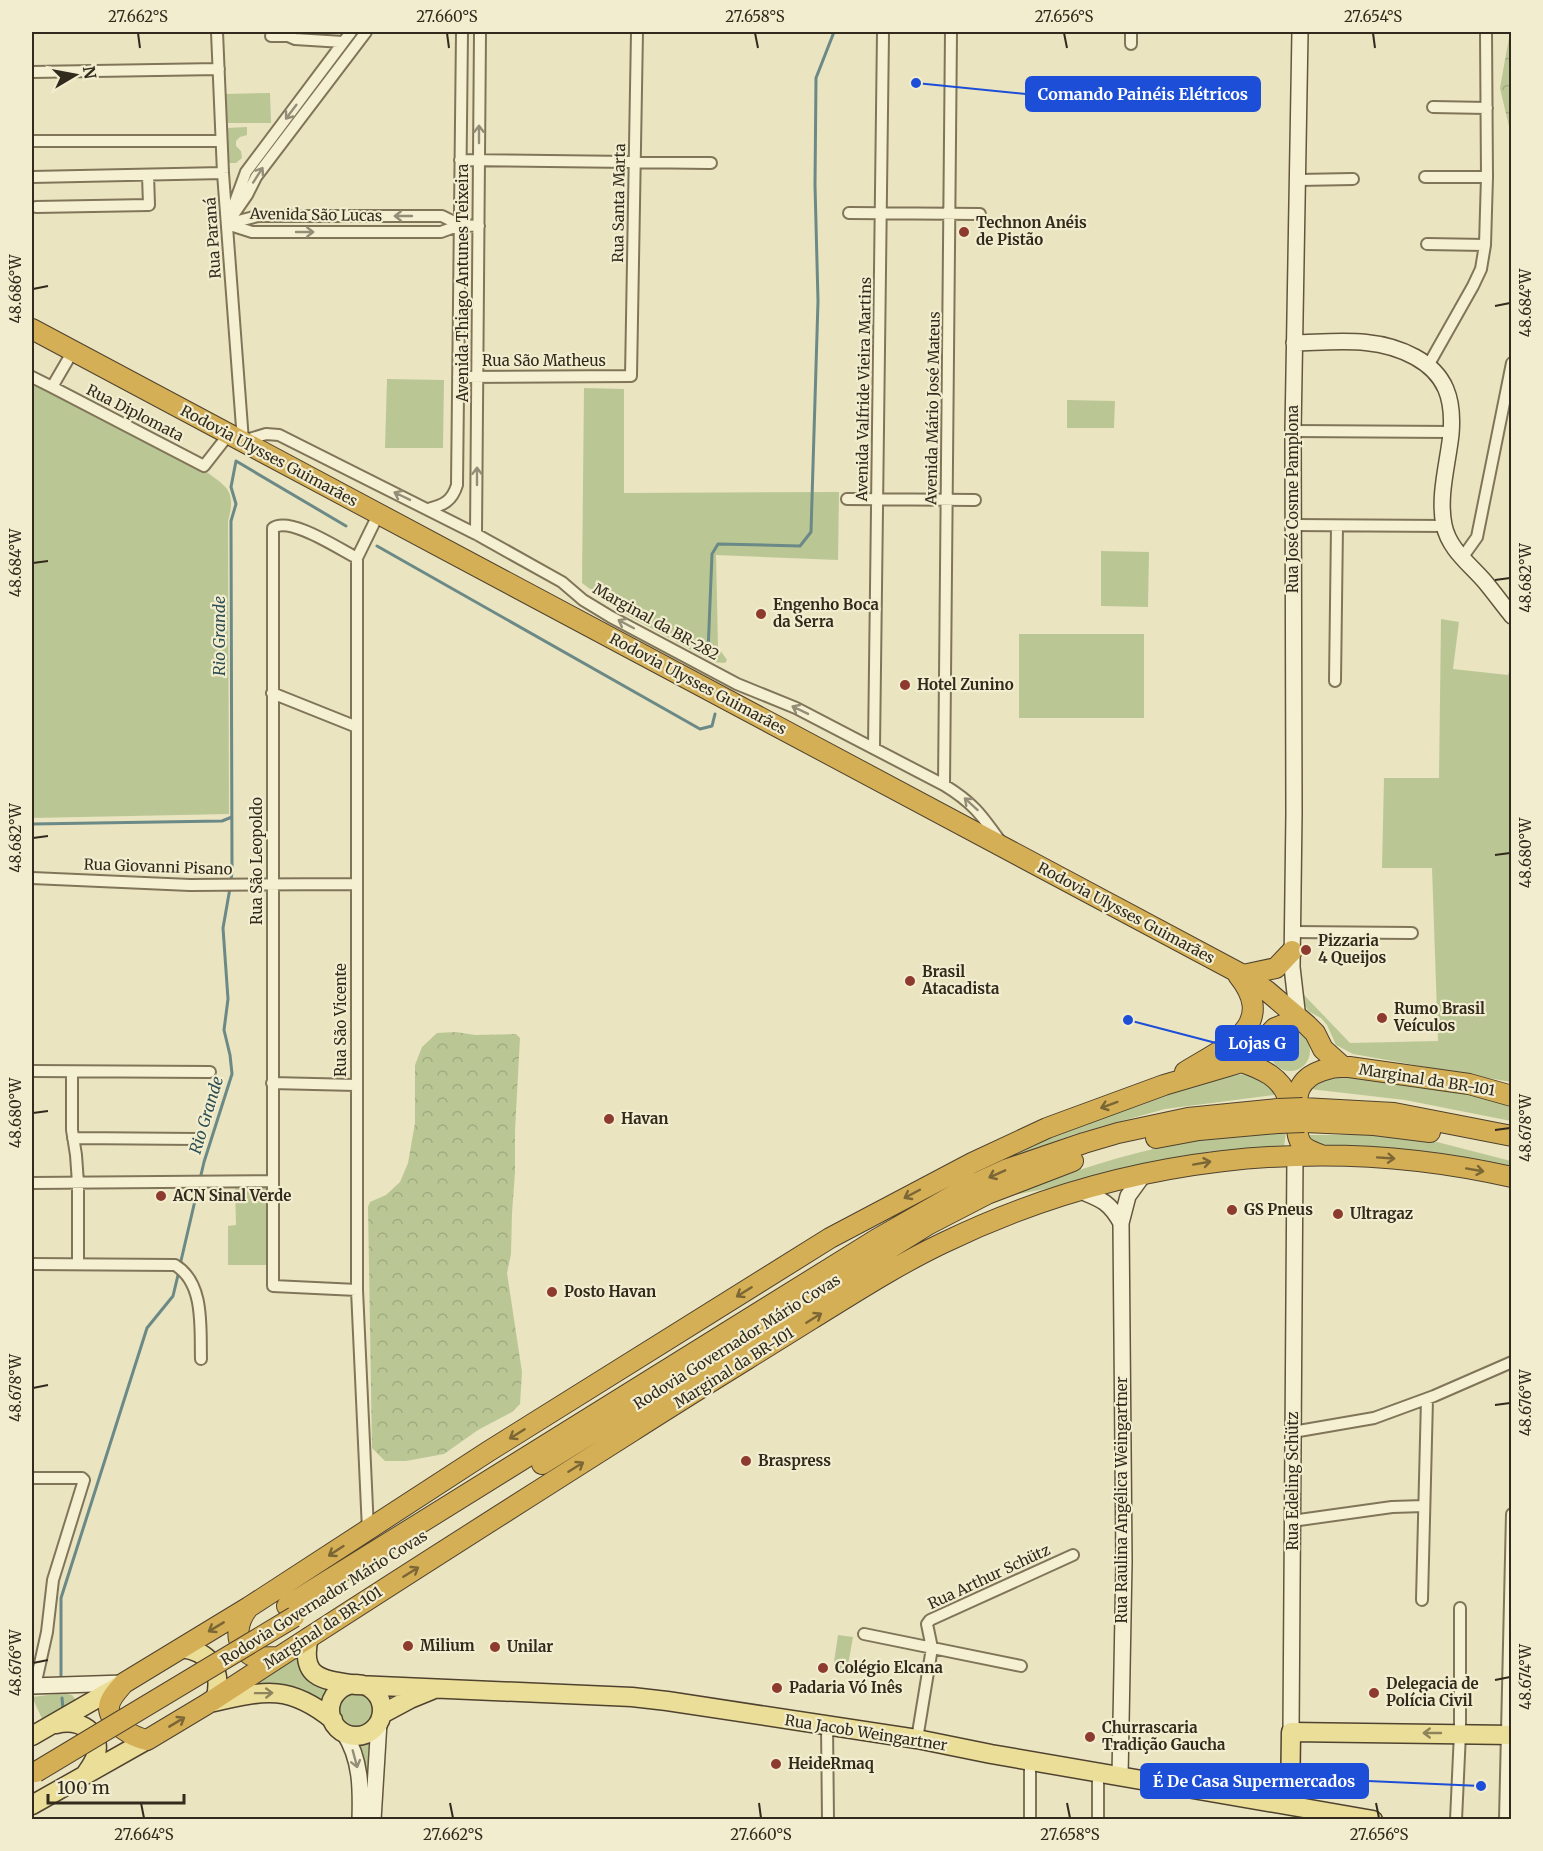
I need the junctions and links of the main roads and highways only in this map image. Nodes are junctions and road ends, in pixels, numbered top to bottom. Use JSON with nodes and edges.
{"nodes":[{"id":1,"x":1300,"y":32,"type":"edge"},
{"id":2,"x":32,"y":329,"type":"edge"},
{"id":3,"x":1294,"y":343,"type":"junction"},
{"id":4,"x":1512,"y":616,"type":"edge"},
{"id":5,"x":1292,"y":959,"type":"junction"},
{"id":6,"x":1239,"y":973,"type":"junction"},
{"id":7,"x":1278,"y":1002,"type":"junction"},
{"id":8,"x":1298,"y":1019,"type":"junction"},
{"id":9,"x":1268,"y":1034,"type":"junction"},
{"id":10,"x":1318,"y":1040,"type":"junction"},
{"id":11,"x":1242,"y":1062,"type":"junction"},
{"id":12,"x":1343,"y":1067,"type":"junction"},
{"id":13,"x":1164,"y":1085,"type":"junction"},
{"id":14,"x":1512,"y":1096,"type":"edge"},
{"id":15,"x":1290,"y":1112,"type":"junction"},
{"id":16,"x":1422,"y":1117,"type":"junction"},
{"id":17,"x":1512,"y":1131,"type":"edge"},
{"id":18,"x":1512,"y":1136,"type":"edge"},
{"id":19,"x":1512,"y":1150,"type":"edge"},
{"id":20,"x":1321,"y":1155,"type":"junction"},
{"id":21,"x":1268,"y":1156,"type":"junction"},
{"id":22,"x":1295,"y":1156,"type":"junction"},
{"id":23,"x":1144,"y":1174,"type":"junction"},
{"id":24,"x":1512,"y":1177,"type":"edge"},
{"id":25,"x":1024,"y":1178,"type":"junction"},
{"id":26,"x":1078,"y":1190,"type":"junction"},
{"id":27,"x":928,"y":1208,"type":"junction"},
{"id":28,"x":1121,"y":1223,"type":"junction"},
{"id":29,"x":783,"y":1268,"type":"junction"},
{"id":30,"x":853,"y":1293,"type":"junction"},
{"id":31,"x":621,"y":1370,"type":"junction"},
{"id":32,"x":496,"y":1476,"type":"junction"},
{"id":33,"x":249,"y":1606,"type":"junction"},
{"id":34,"x":291,"y":1612,"type":"junction"},
{"id":35,"x":309,"y":1637,"type":"junction"},
{"id":36,"x":182,"y":1648,"type":"junction"},
{"id":37,"x":278,"y":1657,"type":"junction"},
{"id":38,"x":124,"y":1683,"type":"junction"},
{"id":39,"x":66,"y":1685,"type":"junction"},
{"id":40,"x":357,"y":1685,"type":"junction"},
{"id":41,"x":33,"y":1686,"type":"edge"},
{"id":42,"x":438,"y":1688,"type":"junction"},
{"id":43,"x":211,"y":1700,"type":"junction"},
{"id":44,"x":101,"y":1705,"type":"junction"},
{"id":45,"x":32,"y":1718,"type":"edge"},
{"id":46,"x":381,"y":1718,"type":"junction"},
{"id":47,"x":50,"y":1726,"type":"junction"},
{"id":48,"x":338,"y":1727,"type":"junction"},
{"id":49,"x":1291,"y":1732,"type":"junction"},
{"id":50,"x":32,"y":1735,"type":"edge"},
{"id":51,"x":1510,"y":1735,"type":"edge"},
{"id":52,"x":147,"y":1740,"type":"junction"},
{"id":53,"x":33,"y":1769,"type":"edge"},
{"id":54,"x":85,"y":1775,"type":"junction"},
{"id":55,"x":1120,"y":1776,"type":"junction"},
{"id":56,"x":32,"y":1805,"type":"edge"},
{"id":57,"x":1290,"y":1812,"type":"edge"},
{"id":58,"x":1314,"y":1814,"type":"edge"},
{"id":59,"x":360,"y":1820,"type":"edge"},
{"id":60,"x":373,"y":1820,"type":"edge"},
{"id":61,"x":1373,"y":1820,"type":"edge"}],
"edges":[{"from":1,"to":3,"type":"main road","name":"Rua José Cosme Pamplona"},
{"from":2,"to":6,"type":"highway","name":"Rodovia Ulysses Guimarães"},
{"from":3,"to":4,"type":"main road"},
{"from":3,"to":5,"type":"main road","name":"Rua José Cosme Pamplona"},
{"from":5,"to":6,"type":"highway"},
{"from":5,"to":7,"type":"main road","name":"Rua José Cosme Pamplona"},
{"from":5,"to":8,"type":"main road","name":"Rua José Cosme Pamplona"},
{"from":6,"to":7,"type":"highway","name":"Rodovia Ulysses Guimarães"},
{"from":6,"to":13,"type":"highway"},
{"from":7,"to":8,"type":"highway","name":"Rodovia Ulysses Guimarães"},
{"from":7,"to":9,"type":"highway"},
{"from":8,"to":9,"type":"highway"},
{"from":8,"to":10,"type":"highway","name":"Rodovia Ulysses Guimarães"},
{"from":9,"to":11,"type":"highway"},
{"from":10,"to":12,"type":"highway","name":"Rodovia Ulysses Guimarães"},
{"from":10,"to":15,"type":"highway"},
{"from":11,"to":13,"type":"highway"},
{"from":11,"to":15,"type":"highway"},
{"from":12,"to":14,"type":"highway","name":"Marginal da BR-101"},
{"from":12,"to":20,"type":"highway"},
{"from":13,"to":29,"type":"highway","one_way":true},
{"from":15,"to":16,"type":"highway","name":"Rodovia Governador Mário Covas"},
{"from":15,"to":19,"type":"highway","name":"Rodovia Governador Mário Covas"},
{"from":15,"to":21,"type":"highway"},
{"from":15,"to":25,"type":"highway","name":"Rodovia Governador Mário Covas"},
{"from":15,"to":27,"type":"highway","name":"Rodovia Governador Mário Covas","one_way":true},
{"from":16,"to":17,"type":"highway"},
{"from":16,"to":18,"type":"highway","name":"Rodovia Governador Mário Covas"},
{"from":20,"to":22,"type":"highway","name":"Marginal da BR-101"},
{"from":20,"to":24,"type":"highway","name":"Marginal da BR-101","one_way":true},
{"from":21,"to":22,"type":"highway","name":"Marginal da BR-101"},
{"from":23,"to":21,"type":"highway","name":"Marginal da BR-101","one_way":true},
{"from":22,"to":49,"type":"main road","name":"Rua Edeling Schütz"},
{"from":23,"to":26,"type":"highway","name":"Marginal da BR-101"},
{"from":23,"to":28,"type":"main road","name":"Rua Raulina Angélica Weingartner"},
{"from":25,"to":30,"type":"highway"},
{"from":25,"to":34,"type":"highway","name":"Rodovia Governador Mário Covas"},
{"from":26,"to":28,"type":"main road"},
{"from":26,"to":30,"type":"highway","name":"Marginal da BR-101"},
{"from":27,"to":29,"type":"highway"},
{"from":27,"to":32,"type":"highway","name":"Rodovia Governador Mário Covas"},
{"from":28,"to":55,"type":"main road","name":"Rua Raulina Angélica Weingartner"},
{"from":29,"to":31,"type":"highway","one_way":true},
{"from":35,"to":30,"type":"highway","name":"Marginal da BR-101","one_way":true},
{"from":31,"to":32,"type":"highway"},
{"from":31,"to":33,"type":"highway","one_way":true},
{"from":32,"to":34,"type":"highway","name":"Rodovia Governador Mário Covas"},
{"from":33,"to":36,"type":"highway","one_way":true},
{"from":33,"to":37,"type":"highway"},
{"from":34,"to":53,"type":"highway","name":"Rodovia Governador Mário Covas","bridge":true},
{"from":35,"to":37,"type":"highway","name":"Marginal da BR-101"},
{"from":35,"to":40,"type":"main road","name":"Rua Jacob Weingartner"},
{"from":36,"to":38,"type":"highway"},
{"from":36,"to":43,"type":"main road"},
{"from":37,"to":43,"type":"highway","name":"Marginal da BR-101"},
{"from":38,"to":39,"type":"main road"},
{"from":38,"to":44,"type":"highway"},
{"from":39,"to":41,"type":"main road"},
{"from":39,"to":44,"type":"main road"},
{"from":40,"to":42,"type":"main road","name":"Rua Jacob Weingartner"},
{"from":40,"to":46,"type":"main road"},
{"from":40,"to":48,"type":"main road"},
{"from":42,"to":46,"type":"main road","name":"Rua Jacob Weingartner"},
{"from":42,"to":55,"type":"main road","name":"Rua Jacob Weingartner"},
{"from":43,"to":48,"type":"main road","one_way":true},
{"from":52,"to":43,"type":"highway","name":"Marginal da BR-101","one_way":true},
{"from":44,"to":47,"type":"main road"},
{"from":44,"to":52,"type":"highway"},
{"from":45,"to":50,"type":"main road"},
{"from":46,"to":48,"type":"main road"},
{"from":46,"to":60,"type":"main road"},
{"from":47,"to":50,"type":"main road"},
{"from":47,"to":54,"type":"main road"},
{"from":48,"to":59,"type":"main road","one_way":true},
{"from":51,"to":49,"type":"main road","one_way":true},
{"from":49,"to":57,"type":"main road","name":"Rua Edeling Schütz"},
{"from":52,"to":54,"type":"main road","name":"Marginal da BR-101"},
{"from":54,"to":56,"type":"main road","name":"Marginal da BR-101"},
{"from":55,"to":57,"type":"main road","name":"Rua Jacob Weingartner"},
{"from":57,"to":58,"type":"main road","name":"Rua Jacob Weingartner"},
{"from":58,"to":61,"type":"main road","name":"Rua Jacob Weingartner"}]}
